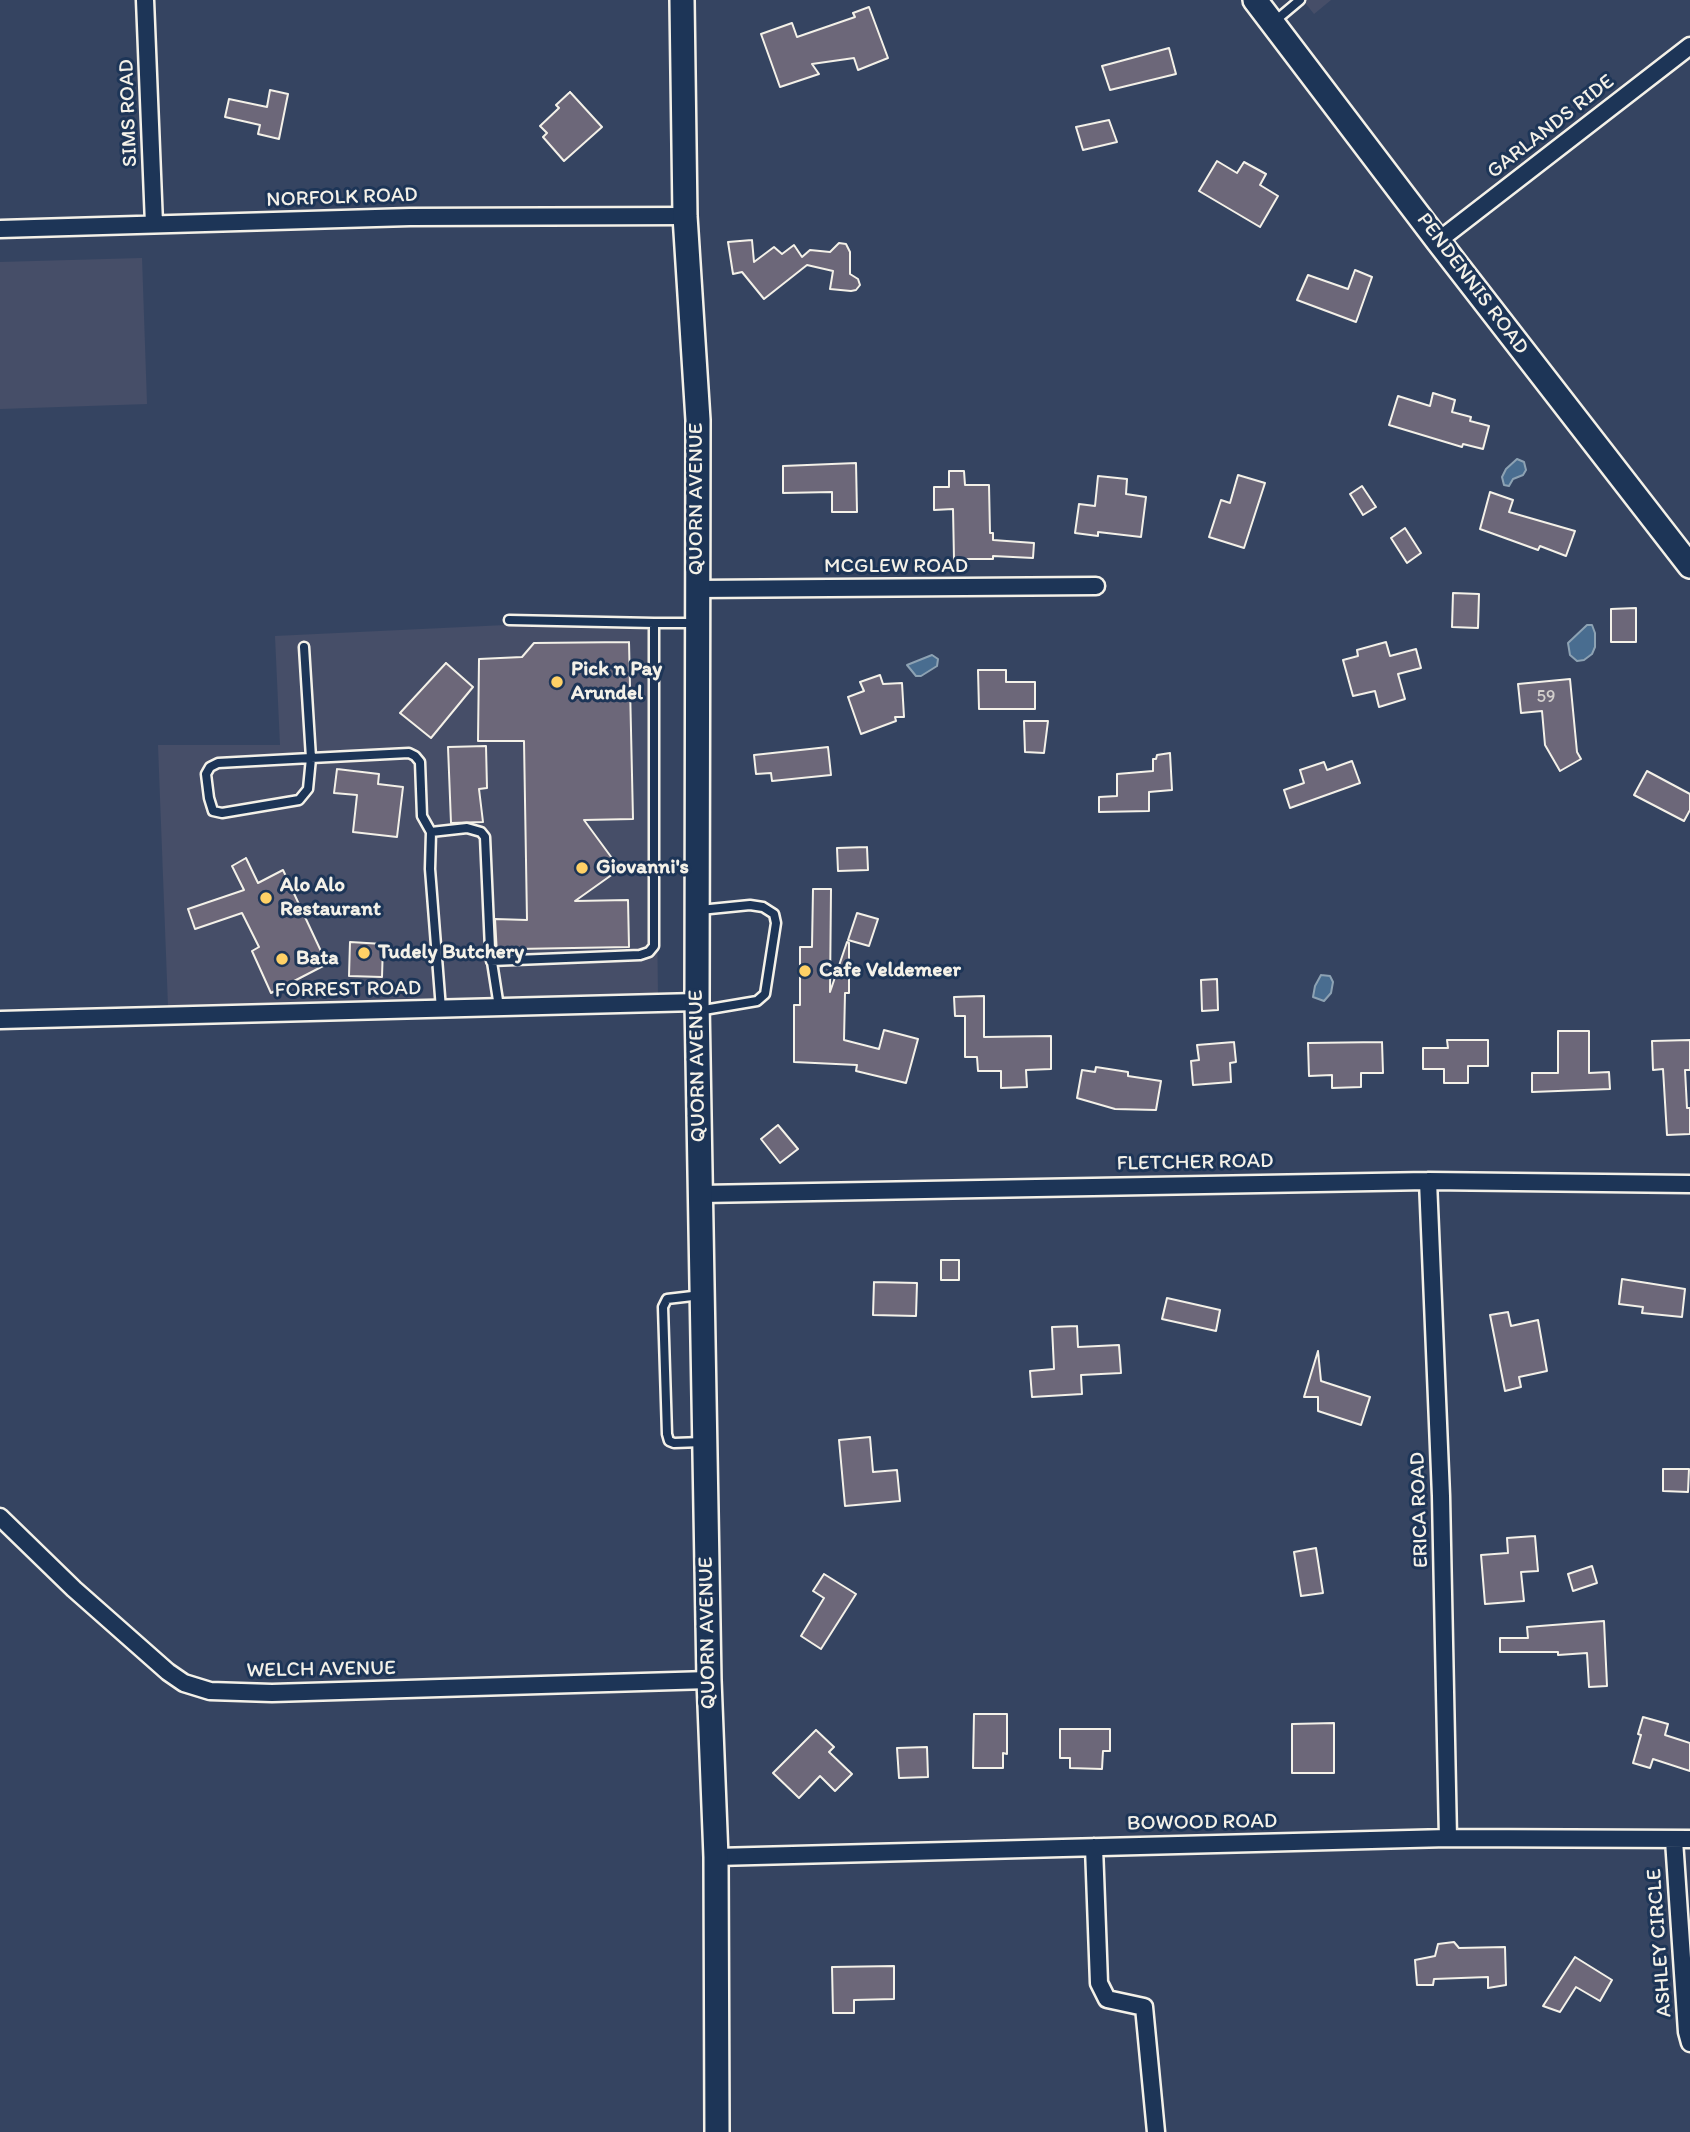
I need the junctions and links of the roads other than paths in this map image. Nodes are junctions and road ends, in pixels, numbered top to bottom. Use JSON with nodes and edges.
{"nodes":[{"id":1,"x":145,"y":0,"type":"edge"},
{"id":2,"x":682,"y":0,"type":"edge"},
{"id":3,"x":1255,"y":0,"type":"edge"},
{"id":4,"x":1300,"y":0,"type":"edge"},
{"id":5,"x":1272,"y":22,"type":"junction"},
{"id":6,"x":1690,"y":46,"type":"edge"},
{"id":7,"x":685,"y":216,"type":"junction"},
{"id":8,"x":154,"y":225,"type":"junction"},
{"id":9,"x":0,"y":229,"type":"edge"},
{"id":10,"x":1438,"y":242,"type":"junction"},
{"id":11,"x":1690,"y":566,"type":"edge"},
{"id":12,"x":1096,"y":586,"type":"dead end"},
{"id":13,"x":698,"y":589,"type":"junction"},
{"id":14,"x":509,"y":620,"type":"dead end"},
{"id":15,"x":654,"y":623,"type":"junction"},
{"id":16,"x":696,"y":623,"type":"junction"},
{"id":17,"x":304,"y":646,"type":"dead end"},
{"id":18,"x":311,"y":758,"type":"junction"},
{"id":19,"x":431,"y":832,"type":"junction"},
{"id":20,"x":697,"y":911,"type":"junction"},
{"id":21,"x":491,"y":961,"type":"junction"},
{"id":22,"x":499,"y":1007,"type":"junction"},
{"id":23,"x":697,"y":1007,"type":"junction"},
{"id":24,"x":441,"y":1009,"type":"junction"},
{"id":25,"x":0,"y":1020,"type":"edge"},
{"id":26,"x":1428,"y":1181,"type":"junction"},
{"id":27,"x":1690,"y":1184,"type":"edge"},
{"id":28,"x":701,"y":1194,"type":"junction"},
{"id":29,"x":702,"y":1295,"type":"junction"},
{"id":30,"x":705,"y":1442,"type":"junction"},
{"id":31,"x":0,"y":1517,"type":"edge"},
{"id":32,"x":709,"y":1680,"type":"junction"},
{"id":33,"x":1448,"y":1838,"type":"junction"},
{"id":34,"x":1682,"y":1840,"type":"edge"},
{"id":35,"x":1094,"y":1847,"type":"junction"},
{"id":36,"x":716,"y":1857,"type":"junction"},
{"id":37,"x":1690,"y":2043,"type":"edge"},
{"id":38,"x":718,"y":2132,"type":"edge"},
{"id":39,"x":1156,"y":2132,"type":"edge"}],
"edges":[{"from":1,"to":8,"type":"street","name":"SIMS ROAD"},
{"from":2,"to":7,"type":"street","name":"QUORN AVENUE"},
{"from":3,"to":5,"type":"street","name":"PENDENNIS ROAD"},
{"from":4,"to":5,"type":"lane"},
{"from":5,"to":10,"type":"street","name":"PENDENNIS ROAD"},
{"from":6,"to":10,"type":"street","name":"GARLANDS RIDE"},
{"from":7,"to":8,"type":"street","name":"NORFOLK ROAD"},
{"from":7,"to":13,"type":"street","name":"QUORN AVENUE"},
{"from":8,"to":9,"type":"street","name":"NORFOLK ROAD"},
{"from":10,"to":11,"type":"street","name":"PENDENNIS ROAD"},
{"from":12,"to":13,"type":"street","name":"MCGLEW ROAD"},
{"from":13,"to":16,"type":"street","name":"QUORN AVENUE"},
{"from":14,"to":15,"type":"lane"},
{"from":15,"to":16,"type":"lane"},
{"from":15,"to":21,"type":"lane"},
{"from":16,"to":20,"type":"street","name":"QUORN AVENUE"},
{"from":17,"to":18,"type":"lane"},
{"from":18,"to":18,"type":"lane"},
{"from":18,"to":19,"type":"lane"},
{"from":19,"to":21,"type":"lane"},
{"from":19,"to":24,"type":"lane"},
{"from":20,"to":23,"type":"street","name":"QUORN AVENUE"},
{"from":20,"to":23,"type":"lane"},
{"from":21,"to":22,"type":"lane"},
{"from":22,"to":23,"type":"street","name":"FORREST ROAD"},
{"from":22,"to":24,"type":"street","name":"FORREST ROAD"},
{"from":23,"to":28,"type":"street","name":"QUORN AVENUE"},
{"from":24,"to":25,"type":"street","name":"FORREST ROAD"},
{"from":26,"to":27,"type":"street","name":"FLETCHER ROAD"},
{"from":26,"to":28,"type":"street","name":"FLETCHER ROAD"},
{"from":26,"to":33,"type":"street","name":"ERICA ROAD"},
{"from":28,"to":29,"type":"street","name":"QUORN AVENUE"},
{"from":29,"to":30,"type":"street","name":"QUORN AVENUE"},
{"from":29,"to":30,"type":"lane"},
{"from":30,"to":32,"type":"street","name":"QUORN AVENUE"},
{"from":31,"to":32,"type":"street","name":"WELCH AVENUE"},
{"from":32,"to":36,"type":"street","name":"QUORN AVENUE"},
{"from":33,"to":34,"type":"street","name":"BOWOOD ROAD"},
{"from":33,"to":35,"type":"street","name":"BOWOOD ROAD"},
{"from":34,"to":37,"type":"street","name":"ASHLEY CIRCLE"},
{"from":35,"to":36,"type":"street","name":"BOWOOD ROAD"},
{"from":35,"to":39,"type":"street"},
{"from":36,"to":38,"type":"street","name":"QUORN AVENUE"}]}
